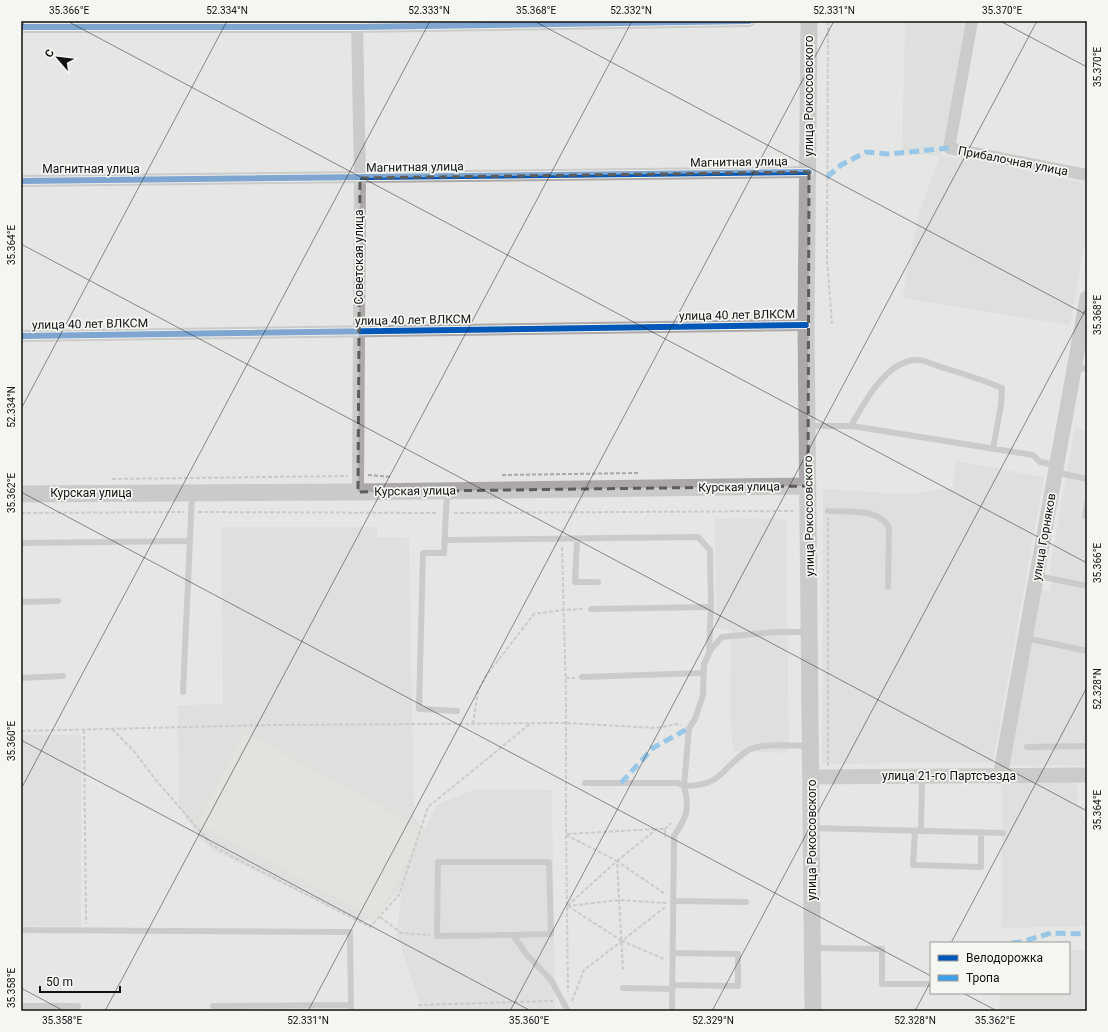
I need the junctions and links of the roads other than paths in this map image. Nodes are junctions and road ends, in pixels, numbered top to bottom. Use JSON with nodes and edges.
{"nodes":[{"id":1,"x":749,"y":21,"type":"edge"},
{"id":2,"x":809,"y":21,"type":"edge"},
{"id":3,"x":972,"y":21,"type":"edge"},
{"id":4,"x":357,"y":24,"type":"edge"},
{"id":5,"x":21,"y":27,"type":"edge"},
{"id":6,"x":809,"y":172,"type":"junction"},
{"id":7,"x":1087,"y":175,"type":"edge"},
{"id":8,"x":360,"y":178,"type":"junction"},
{"id":9,"x":21,"y":181,"type":"edge"},
{"id":10,"x":1086,"y":307,"type":"edge"},
{"id":11,"x":806,"y":325,"type":"junction"},
{"id":12,"x":359,"y":332,"type":"junction"},
{"id":13,"x":21,"y":336,"type":"edge"},
{"id":14,"x":1080,"y":369,"type":"edge"},
{"id":15,"x":808,"y":426,"type":"junction"},
{"id":16,"x":851,"y":426,"type":"junction"},
{"id":17,"x":993,"y":449,"type":"junction"},
{"id":18,"x":1056,"y":469,"type":"junction"},
{"id":19,"x":1087,"y":479,"type":"edge"},
{"id":20,"x":808,"y":486,"type":"junction"},
{"id":21,"x":447,"y":491,"type":"junction"},
{"id":22,"x":358,"y":492,"type":"junction"},
{"id":23,"x":192,"y":493,"type":"junction"},
{"id":24,"x":21,"y":494,"type":"edge"},
{"id":25,"x":1087,"y":504,"type":"edge"},
{"id":26,"x":828,"y":511,"type":"road end"},
{"id":27,"x":1085,"y":516,"type":"dead end"},
{"id":28,"x":577,"y":539,"type":"junction"},
{"id":29,"x":445,"y":540,"type":"junction"},
{"id":30,"x":190,"y":541,"type":"junction"},
{"id":31,"x":21,"y":543,"type":"edge"},
{"id":32,"x":1037,"y":576,"type":"junction"},
{"id":33,"x":598,"y":582,"type":"dead end"},
{"id":34,"x":1087,"y":586,"type":"edge"},
{"id":35,"x":888,"y":587,"type":"dead end"},
{"id":36,"x":58,"y":601,"type":"dead end"},
{"id":37,"x":21,"y":602,"type":"edge"},
{"id":38,"x":711,"y":607,"type":"junction"},
{"id":39,"x":591,"y":609,"type":"road end"},
{"id":40,"x":810,"y":632,"type":"junction"},
{"id":41,"x":1026,"y":638,"type":"junction"},
{"id":42,"x":1087,"y":651,"type":"edge"},
{"id":43,"x":709,"y":653,"type":"junction"},
{"id":44,"x":703,"y":672,"type":"junction"},
{"id":45,"x":63,"y":676,"type":"dead end"},
{"id":46,"x":21,"y":678,"type":"edge"},
{"id":47,"x":582,"y":678,"type":"dead end"},
{"id":48,"x":184,"y":692,"type":"dead end"},
{"id":49,"x":457,"y":711,"type":"dead end"},
{"id":50,"x":812,"y":746,"type":"junction"},
{"id":51,"x":1087,"y":746,"type":"edge"},
{"id":52,"x":1027,"y":747,"type":"dead end"},
{"id":53,"x":1087,"y":775,"type":"edge"},
{"id":54,"x":1000,"y":776,"type":"junction"},
{"id":55,"x":820,"y":777,"type":"junction"},
{"id":56,"x":922,"y":777,"type":"junction"},
{"id":57,"x":585,"y":783,"type":"dead end"},
{"id":58,"x":684,"y":786,"type":"junction"},
{"id":59,"x":812,"y":828,"type":"junction"},
{"id":60,"x":918,"y":831,"type":"junction"},
{"id":61,"x":981,"y":832,"type":"junction"},
{"id":62,"x":1003,"y":833,"type":"dead end"},
{"id":63,"x":746,"y":902,"type":"dead end"},
{"id":64,"x":669,"y":903,"type":"junction"},
{"id":65,"x":21,"y":930,"type":"edge"},
{"id":66,"x":514,"y":935,"type":"junction"},
{"id":67,"x":813,"y":948,"type":"junction"},
{"id":68,"x":673,"y":953,"type":"junction"},
{"id":69,"x":930,"y":984,"type":"edge"},
{"id":70,"x":672,"y":987,"type":"junction"},
{"id":71,"x":623,"y":988,"type":"dead end"},
{"id":72,"x":21,"y":1006,"type":"edge"},
{"id":73,"x":78,"y":1006,"type":"dead end"},
{"id":74,"x":213,"y":1006,"type":"dead end"},
{"id":75,"x":351,"y":1008,"type":"edge"},
{"id":76,"x":569,"y":1008,"type":"edge"},
{"id":77,"x":672,"y":1011,"type":"edge"},
{"id":78,"x":813,"y":1011,"type":"edge"}],
"edges":[{"from":1,"to":4,"type":"street"},
{"from":2,"to":6,"type":"main road","name":"улица Рокоссовского"},
{"from":3,"to":7,"type":"street","name":"Прибалочная улица"},
{"from":4,"to":5,"type":"street"},
{"from":4,"to":8,"type":"street","name":"Советская улица"},
{"from":6,"to":8,"type":"street","name":"Магнитная улица"},
{"from":6,"to":11,"type":"main road","name":"улица Рокоссовского"},
{"from":8,"to":9,"type":"street","name":"Магнитная улица"},
{"from":8,"to":12,"type":"street","name":"Советская улица"},
{"from":10,"to":14,"type":"street","name":"улица Горняков"},
{"from":11,"to":12,"type":"street","name":"улица 40 лет ВЛКСМ"},
{"from":11,"to":15,"type":"main road","name":"улица Рокоссовского"},
{"from":12,"to":13,"type":"street","name":"улица 40 лет ВЛКСМ"},
{"from":12,"to":22,"type":"street","name":"Советская улица"},
{"from":14,"to":18,"type":"street","name":"улица Горняков"},
{"from":15,"to":16,"type":"lane"},
{"from":15,"to":20,"type":"main road","name":"улица Рокоссовского"},
{"from":16,"to":17,"type":"lane"},
{"from":16,"to":17,"type":"lane"},
{"from":17,"to":18,"type":"lane"},
{"from":18,"to":19,"type":"lane"},
{"from":18,"to":32,"type":"street","name":"улица Горняков"},
{"from":20,"to":21,"type":"main road","name":"Курская улица"},
{"from":20,"to":40,"type":"main road","name":"улица Рокоссовского"},
{"from":21,"to":22,"type":"main road","name":"Курская улица"},
{"from":21,"to":29,"type":"lane"},
{"from":22,"to":23,"type":"main road","name":"Курская улица"},
{"from":23,"to":24,"type":"main road","name":"Курская улица"},
{"from":23,"to":30,"type":"lane"},
{"from":25,"to":27,"type":"lane"},
{"from":26,"to":35,"type":"lane"},
{"from":28,"to":29,"type":"lane"},
{"from":28,"to":33,"type":"lane"},
{"from":28,"to":38,"type":"lane"},
{"from":29,"to":49,"type":"lane"},
{"from":30,"to":31,"type":"lane"},
{"from":30,"to":48,"type":"lane"},
{"from":32,"to":34,"type":"lane"},
{"from":32,"to":41,"type":"street","name":"улица Горняков"},
{"from":36,"to":37,"type":"lane"},
{"from":38,"to":39,"type":"lane"},
{"from":38,"to":43,"type":"lane"},
{"from":40,"to":43,"type":"lane"},
{"from":40,"to":50,"type":"main road","name":"улица Рокоссовского"},
{"from":41,"to":42,"type":"lane"},
{"from":41,"to":54,"type":"street","name":"улица Горняков"},
{"from":43,"to":44,"type":"lane"},
{"from":44,"to":47,"type":"lane"},
{"from":44,"to":58,"type":"lane"},
{"from":45,"to":46,"type":"lane"},
{"from":50,"to":55,"type":"main road","name":"улица Рокоссовского"},
{"from":50,"to":58,"type":"lane"},
{"from":51,"to":52,"type":"lane"},
{"from":53,"to":54,"type":"street","name":"улица 21-го Партсъезда"},
{"from":54,"to":56,"type":"street","name":"улица 21-го Партсъезда"},
{"from":55,"to":56,"type":"street","name":"улица 21-го Партсъезда"},
{"from":55,"to":59,"type":"main road","name":"улица Рокоссовского"},
{"from":56,"to":60,"type":"lane"},
{"from":57,"to":58,"type":"lane"},
{"from":58,"to":64,"type":"lane"},
{"from":59,"to":60,"type":"lane"},
{"from":59,"to":67,"type":"main road","name":"улица Рокоссовского"},
{"from":60,"to":61,"type":"lane"},
{"from":60,"to":61,"type":"lane"},
{"from":61,"to":62,"type":"lane"},
{"from":63,"to":64,"type":"lane"},
{"from":64,"to":68,"type":"lane"},
{"from":65,"to":75,"type":"lane"},
{"from":66,"to":66,"type":"lane"},
{"from":66,"to":76,"type":"lane"},
{"from":67,"to":69,"type":"lane"},
{"from":67,"to":78,"type":"main road","name":"улица Рокоссовского"},
{"from":68,"to":70,"type":"lane"},
{"from":68,"to":70,"type":"lane"},
{"from":70,"to":71,"type":"lane"},
{"from":70,"to":77,"type":"lane"},
{"from":72,"to":73,"type":"lane"},
{"from":74,"to":75,"type":"lane"}]}
